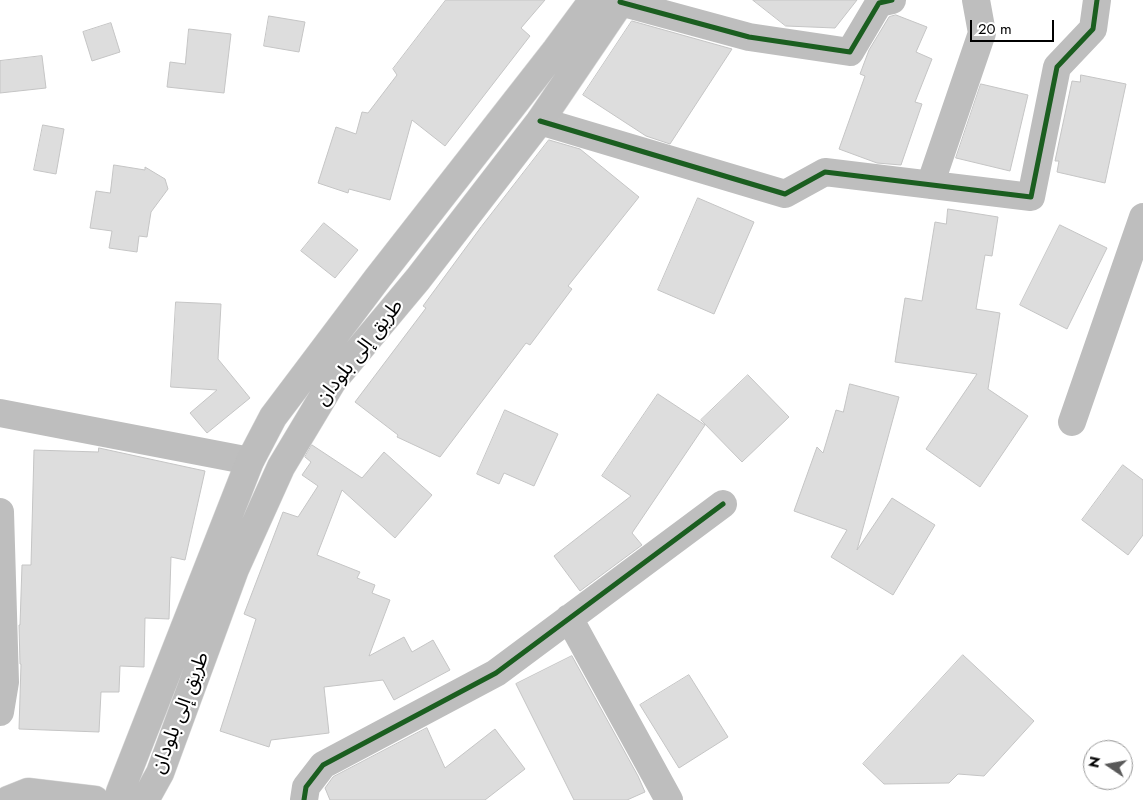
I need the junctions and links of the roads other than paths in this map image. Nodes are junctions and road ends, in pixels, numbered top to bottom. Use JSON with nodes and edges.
{"nodes":[{"id":1,"x":593,"y":0,"type":"edge"},
{"id":2,"x":892,"y":0,"type":"edge"},
{"id":3,"x":976,"y":0,"type":"edge"},
{"id":4,"x":1097,"y":0,"type":"edge"},
{"id":5,"x":621,"y":1,"type":"edge"},
{"id":6,"x":540,"y":121,"type":"junction"},
{"id":7,"x":930,"y":185,"type":"junction"},
{"id":8,"x":1143,"y":217,"type":"edge"},
{"id":9,"x":0,"y":413,"type":"edge"},
{"id":10,"x":1072,"y":422,"type":"dead end"},
{"id":11,"x":250,"y":461,"type":"junction"},
{"id":12,"x":723,"y":504,"type":"dead end"},
{"id":13,"x":0,"y":512,"type":"edge"},
{"id":14,"x":570,"y":618,"type":"junction"},
{"id":15,"x":0,"y":712,"type":"edge"},
{"id":16,"x":118,"y":798,"type":"edge"},
{"id":17,"x":8,"y":800,"type":"edge"},
{"id":18,"x":304,"y":800,"type":"edge"},
{"id":19,"x":669,"y":800,"type":"edge"}],
"edges":[{"from":1,"to":11,"type":"main road"},
{"from":2,"to":5,"type":"street"},
{"from":3,"to":7,"type":"street"},
{"from":4,"to":7,"type":"street"},
{"from":5,"to":6,"type":"main road","name":"طريق إلى بلودان"},
{"from":6,"to":7,"type":"street"},
{"from":6,"to":16,"type":"main road","name":"طريق إلى بلودان"},
{"from":8,"to":10,"type":"street"},
{"from":9,"to":11,"type":"street"},
{"from":11,"to":16,"type":"main road"},
{"from":12,"to":14,"type":"street"},
{"from":13,"to":15,"type":"street"},
{"from":14,"to":18,"type":"street"},
{"from":14,"to":19,"type":"street"},
{"from":16,"to":17,"type":"main road"}]}
